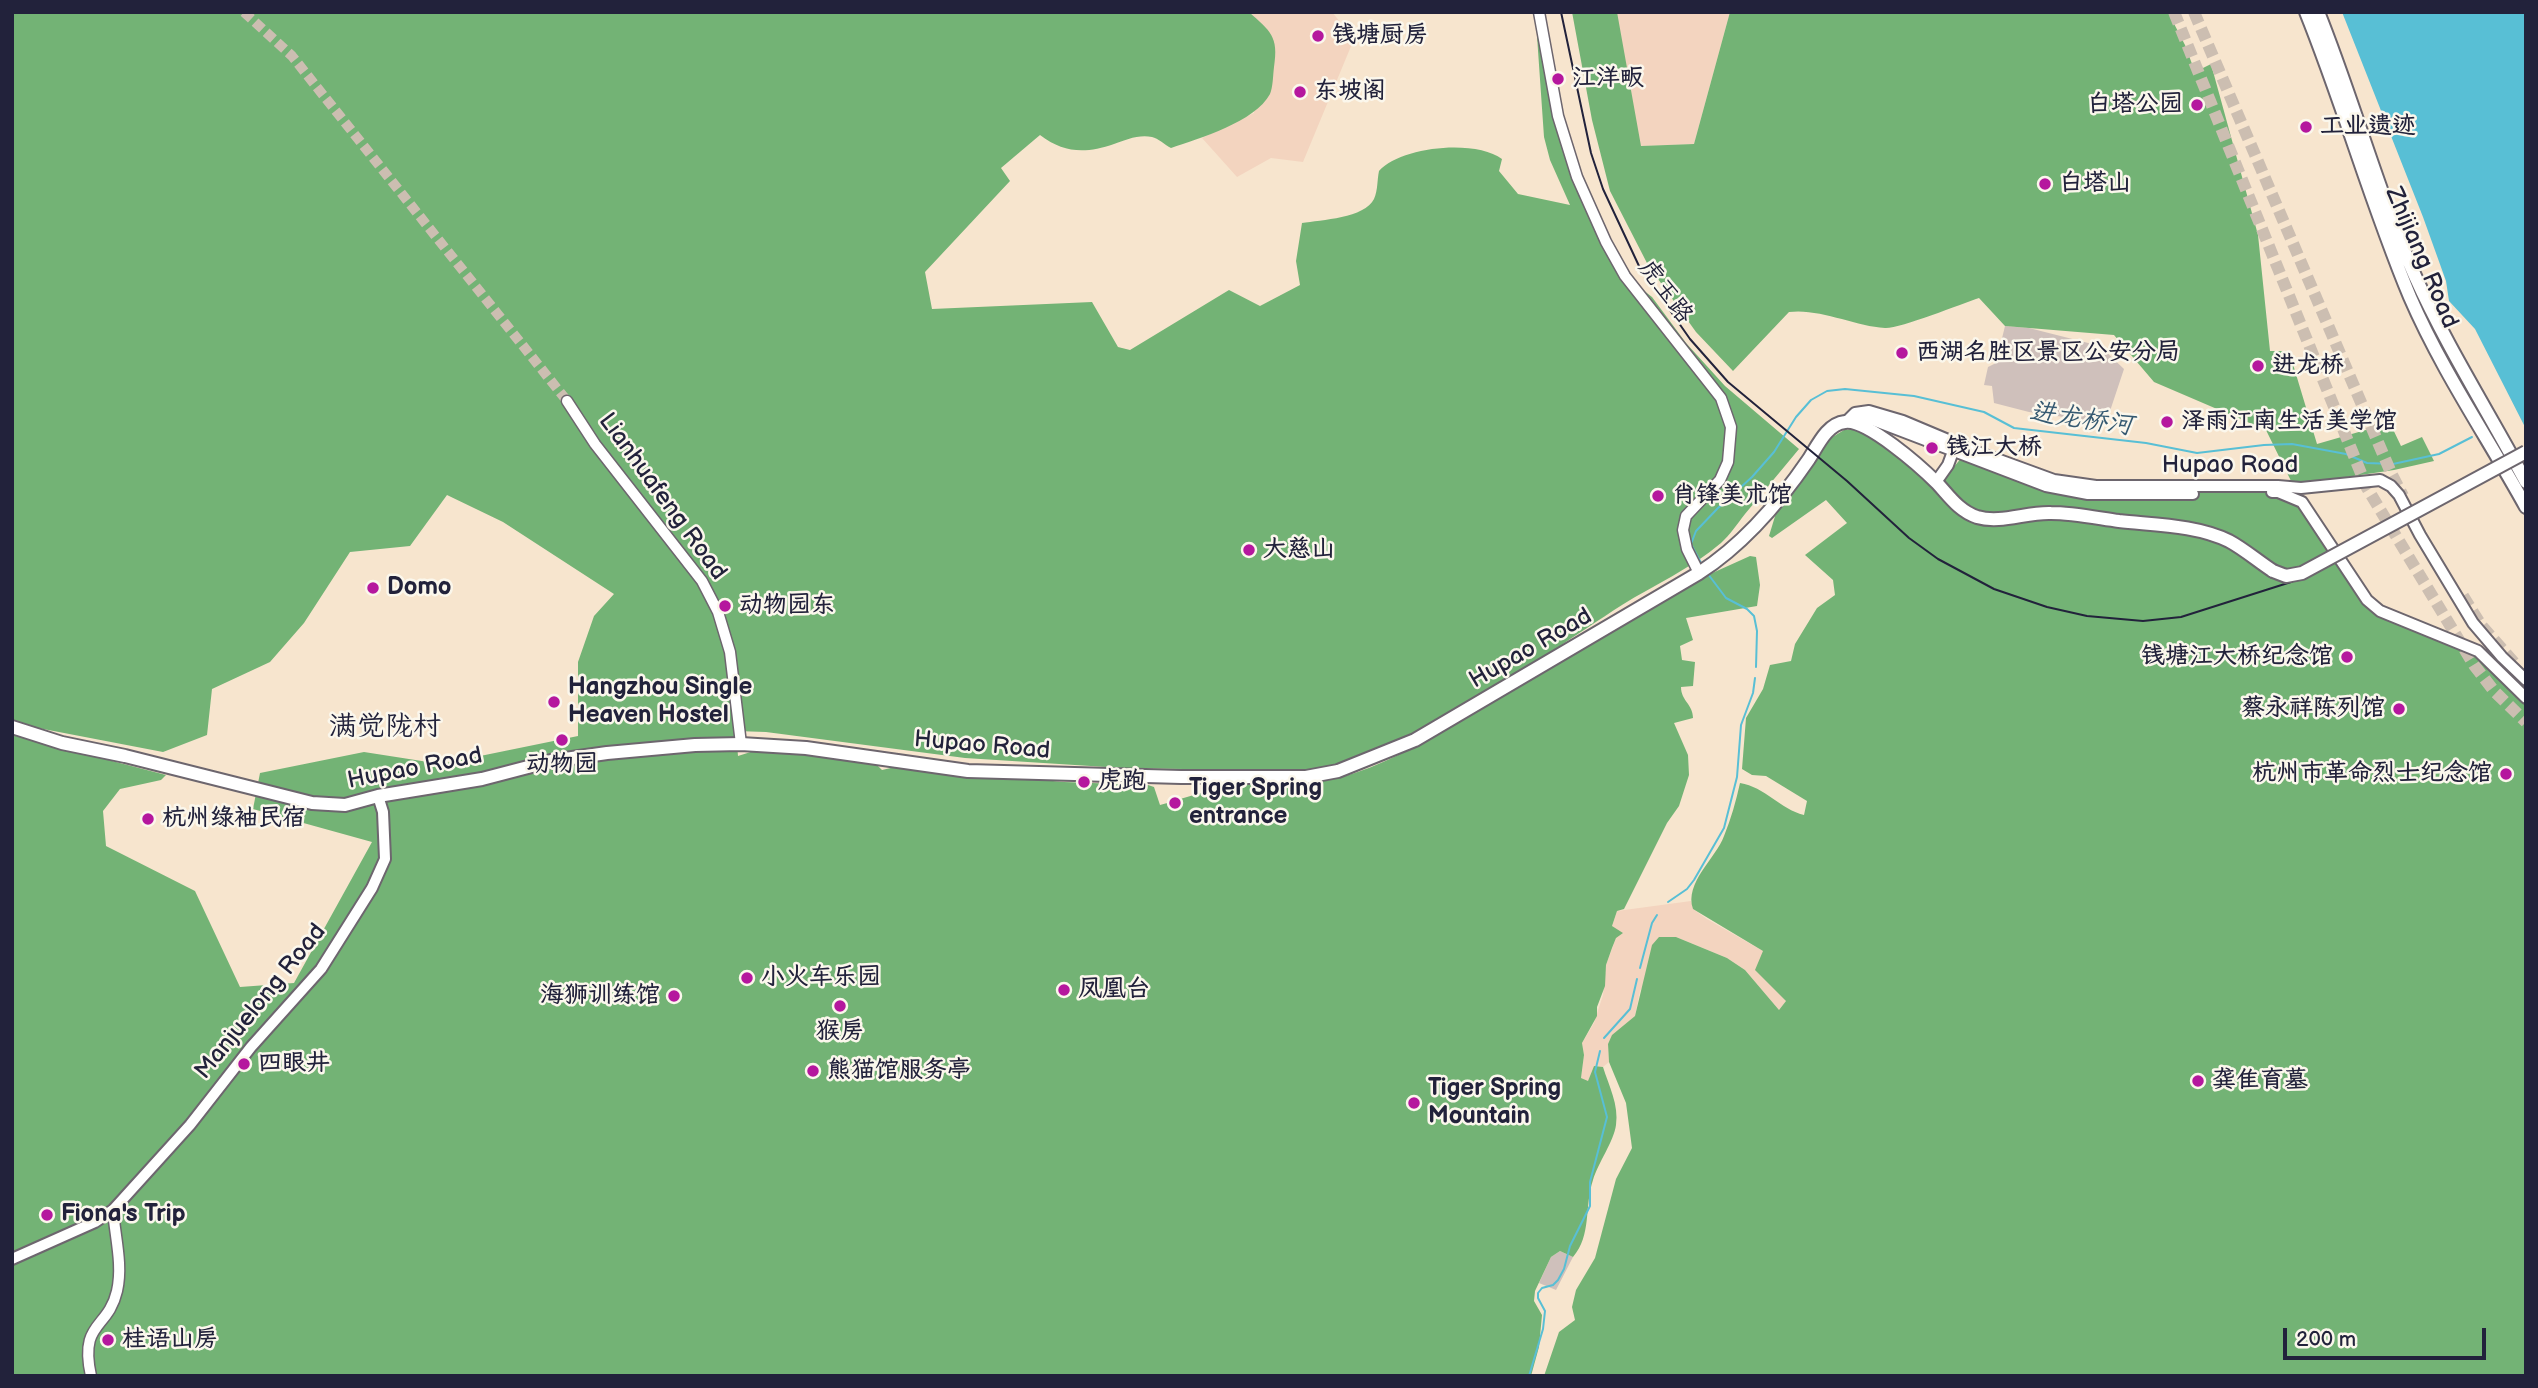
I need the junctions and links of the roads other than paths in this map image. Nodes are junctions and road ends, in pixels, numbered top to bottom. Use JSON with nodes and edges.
{"nodes":[{"id":1,"x":1539,"y":12,"type":"edge"},
{"id":2,"x":2306,"y":12,"type":"edge"},
{"id":3,"x":2318,"y":12,"type":"edge"},
{"id":4,"x":567,"y":401,"type":"tunnel mouth"},
{"id":5,"x":1846,"y":422,"type":"junction"},
{"id":6,"x":1954,"y":447,"type":"junction"},
{"id":7,"x":2526,"y":452,"type":"edge"},
{"id":8,"x":1966,"y":456,"type":"junction"},
{"id":9,"x":2526,"y":482,"type":"edge"},
{"id":10,"x":1937,"y":484,"type":"junction"},
{"id":11,"x":2526,"y":508,"type":"edge"},
{"id":12,"x":1699,"y":573,"type":"junction"},
{"id":13,"x":2526,"y":680,"type":"edge"},
{"id":14,"x":2526,"y":698,"type":"edge"},
{"id":15,"x":12,"y":727,"type":"edge"},
{"id":16,"x":741,"y":744,"type":"junction"},
{"id":17,"x":378,"y":796,"type":"junction"},
{"id":18,"x":113,"y":1210,"type":"junction"},
{"id":19,"x":12,"y":1259,"type":"edge"},
{"id":20,"x":91,"y":1376,"type":"edge"}],
"edges":[{"from":1,"to":12,"type":"street","name":"虎玉路"},
{"from":2,"to":11,"type":"main road","name":"Zhijiang Road"},
{"from":3,"to":9,"type":"main road","name":"Zhijiang Road"},
{"from":4,"to":16,"type":"street","name":"Lianhuafeng Road"},
{"from":5,"to":6,"type":"main road","name":"Hupao Road"},
{"from":5,"to":10,"type":"main road"},
{"from":5,"to":12,"type":"main road","name":"Hupao Road"},
{"from":6,"to":8,"type":"main road","name":"Hupao Road"},
{"from":6,"to":10,"type":"main road"},
{"from":6,"to":13,"type":"main road","name":"Hupao Road"},
{"from":7,"to":10,"type":"main road","bridge":true},
{"from":8,"to":10,"type":"main road"},
{"from":8,"to":14,"type":"main road","name":"Hupao Road"},
{"from":12,"to":16,"type":"main road","name":"Hupao Road"},
{"from":15,"to":17,"type":"main road","name":"Hupao Road"},
{"from":16,"to":17,"type":"main road","name":"Hupao Road"},
{"from":17,"to":18,"type":"main road","name":"Manjuelong Road"},
{"from":18,"to":19,"type":"main road","name":"Manjuelong Road"},
{"from":18,"to":20,"type":"street"}]}
